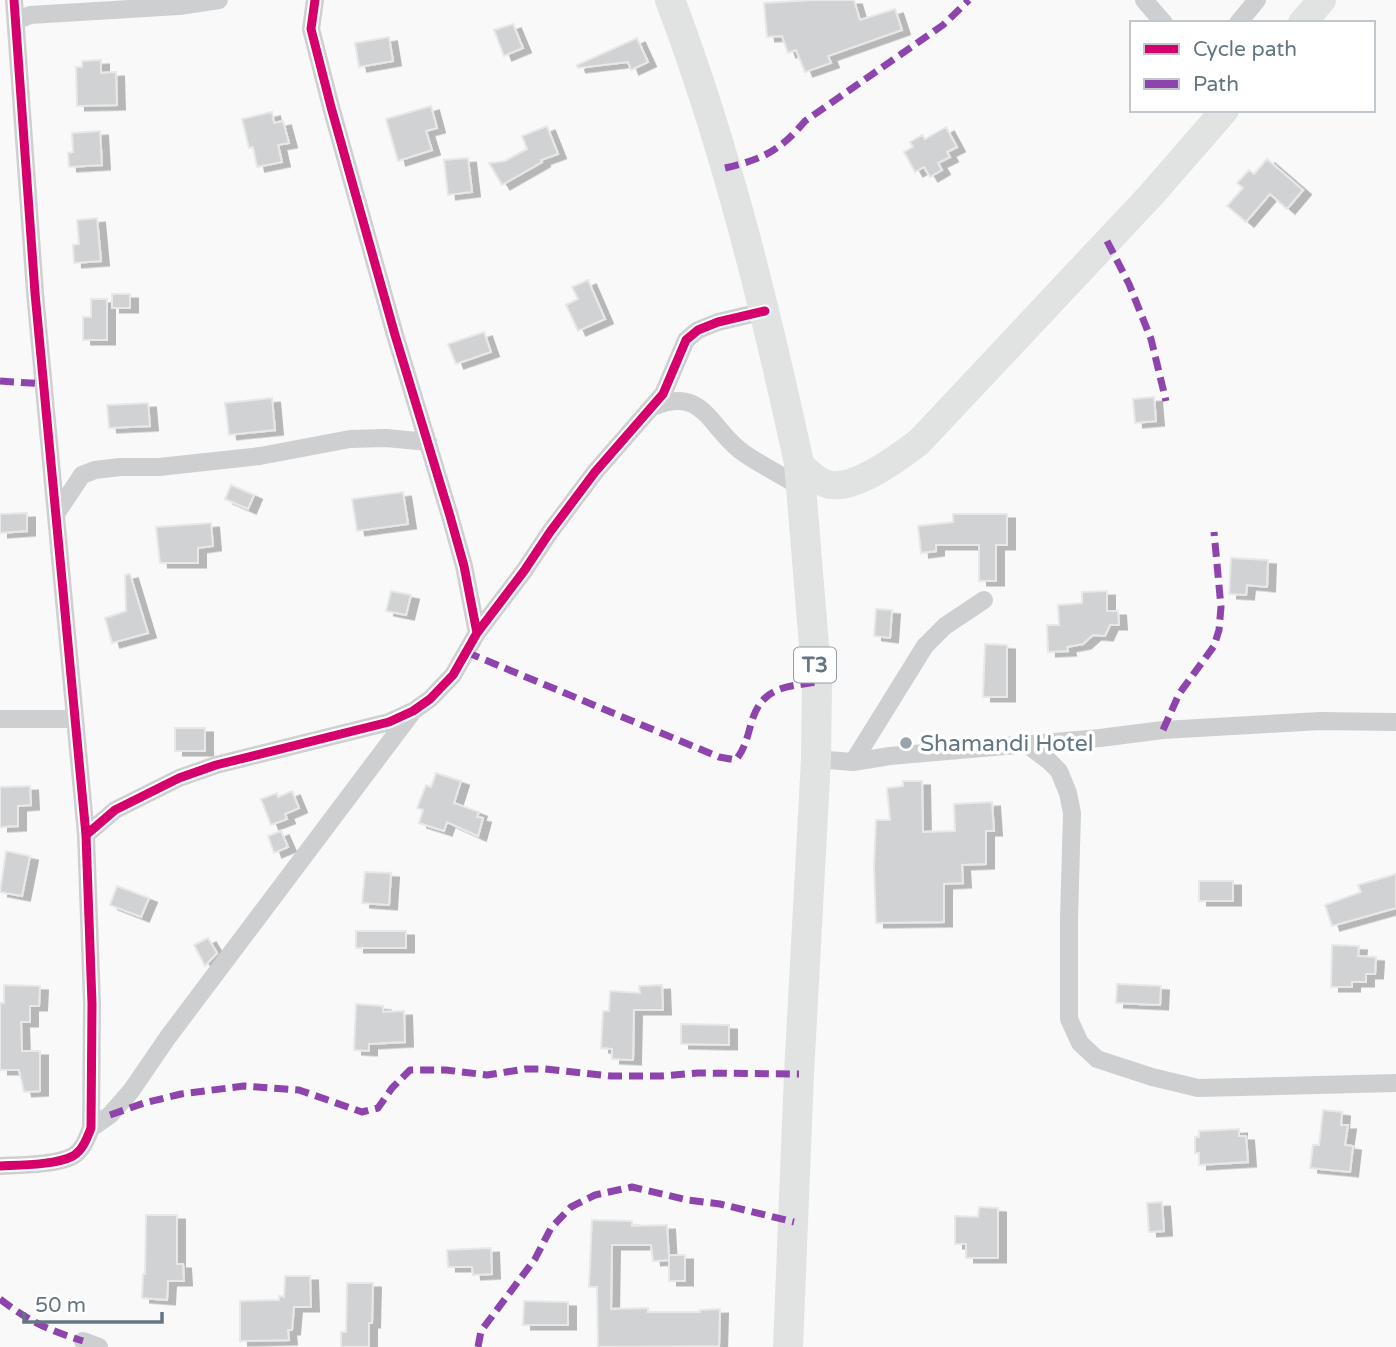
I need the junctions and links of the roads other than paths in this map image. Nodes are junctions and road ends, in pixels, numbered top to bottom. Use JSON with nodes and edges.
{"nodes":[{"id":1,"x":14,"y":0,"type":"edge"},
{"id":2,"x":219,"y":0,"type":"edge"},
{"id":3,"x":315,"y":0,"type":"edge"},
{"id":4,"x":670,"y":0,"type":"edge"},
{"id":5,"x":1144,"y":0,"type":"edge"},
{"id":6,"x":1257,"y":0,"type":"edge"},
{"id":7,"x":1322,"y":0,"type":"edge"},
{"id":8,"x":16,"y":21,"type":"junction"},
{"id":9,"x":1162,"y":21,"type":"edge"},
{"id":10,"x":1240,"y":21,"type":"edge"},
{"id":11,"x":1303,"y":21,"type":"edge"},
{"id":12,"x":1223,"y":112,"type":"edge"},
{"id":13,"x":765,"y":311,"type":"junction"},
{"id":14,"x":653,"y":407,"type":"junction"},
{"id":15,"x":428,"y":442,"type":"junction"},
{"id":16,"x":800,"y":475,"type":"junction"},
{"id":17,"x":55,"y":514,"type":"junction"},
{"id":18,"x":984,"y":600,"type":"dead end"},
{"id":19,"x":477,"y":633,"type":"junction"},
{"id":20,"x":413,"y":712,"type":"junction"},
{"id":21,"x":0,"y":719,"type":"edge"},
{"id":22,"x":75,"y":719,"type":"junction"},
{"id":23,"x":1396,"y":722,"type":"edge"},
{"id":24,"x":1025,"y":743,"type":"junction"},
{"id":25,"x":816,"y":759,"type":"junction"},
{"id":26,"x":853,"y":762,"type":"junction"},
{"id":27,"x":86,"y":835,"type":"junction"},
{"id":28,"x":1396,"y":1083,"type":"edge"},
{"id":29,"x":91,"y":1128,"type":"junction"},
{"id":30,"x":0,"y":1166,"type":"edge"},
{"id":31,"x":788,"y":1347,"type":"edge"}],
"edges":[{"from":1,"to":8,"type":"street"},
{"from":2,"to":8,"type":"street"},
{"from":3,"to":15,"type":"street"},
{"from":4,"to":13,"type":"highway","number":"T3"},
{"from":5,"to":9,"type":"street"},
{"from":6,"to":10,"type":"street"},
{"from":7,"to":11,"type":"main road"},
{"from":8,"to":17,"type":"street"},
{"from":12,"to":16,"type":"main road"},
{"from":13,"to":14,"type":"street"},
{"from":13,"to":16,"type":"highway","number":"T3"},
{"from":14,"to":16,"type":"street"},
{"from":14,"to":19,"type":"street"},
{"from":15,"to":17,"type":"street"},
{"from":15,"to":19,"type":"street"},
{"from":16,"to":25,"type":"highway","number":"T3"},
{"from":17,"to":22,"type":"street"},
{"from":18,"to":26,"type":"street"},
{"from":19,"to":20,"type":"street"},
{"from":20,"to":27,"type":"street"},
{"from":20,"to":29,"type":"street"},
{"from":21,"to":22,"type":"street"},
{"from":22,"to":27,"type":"street"},
{"from":23,"to":24,"type":"street"},
{"from":24,"to":26,"type":"street"},
{"from":24,"to":28,"type":"street"},
{"from":25,"to":26,"type":"street"},
{"from":25,"to":31,"type":"highway","number":"T3"},
{"from":27,"to":29,"type":"street"},
{"from":29,"to":30,"type":"street"}]}
